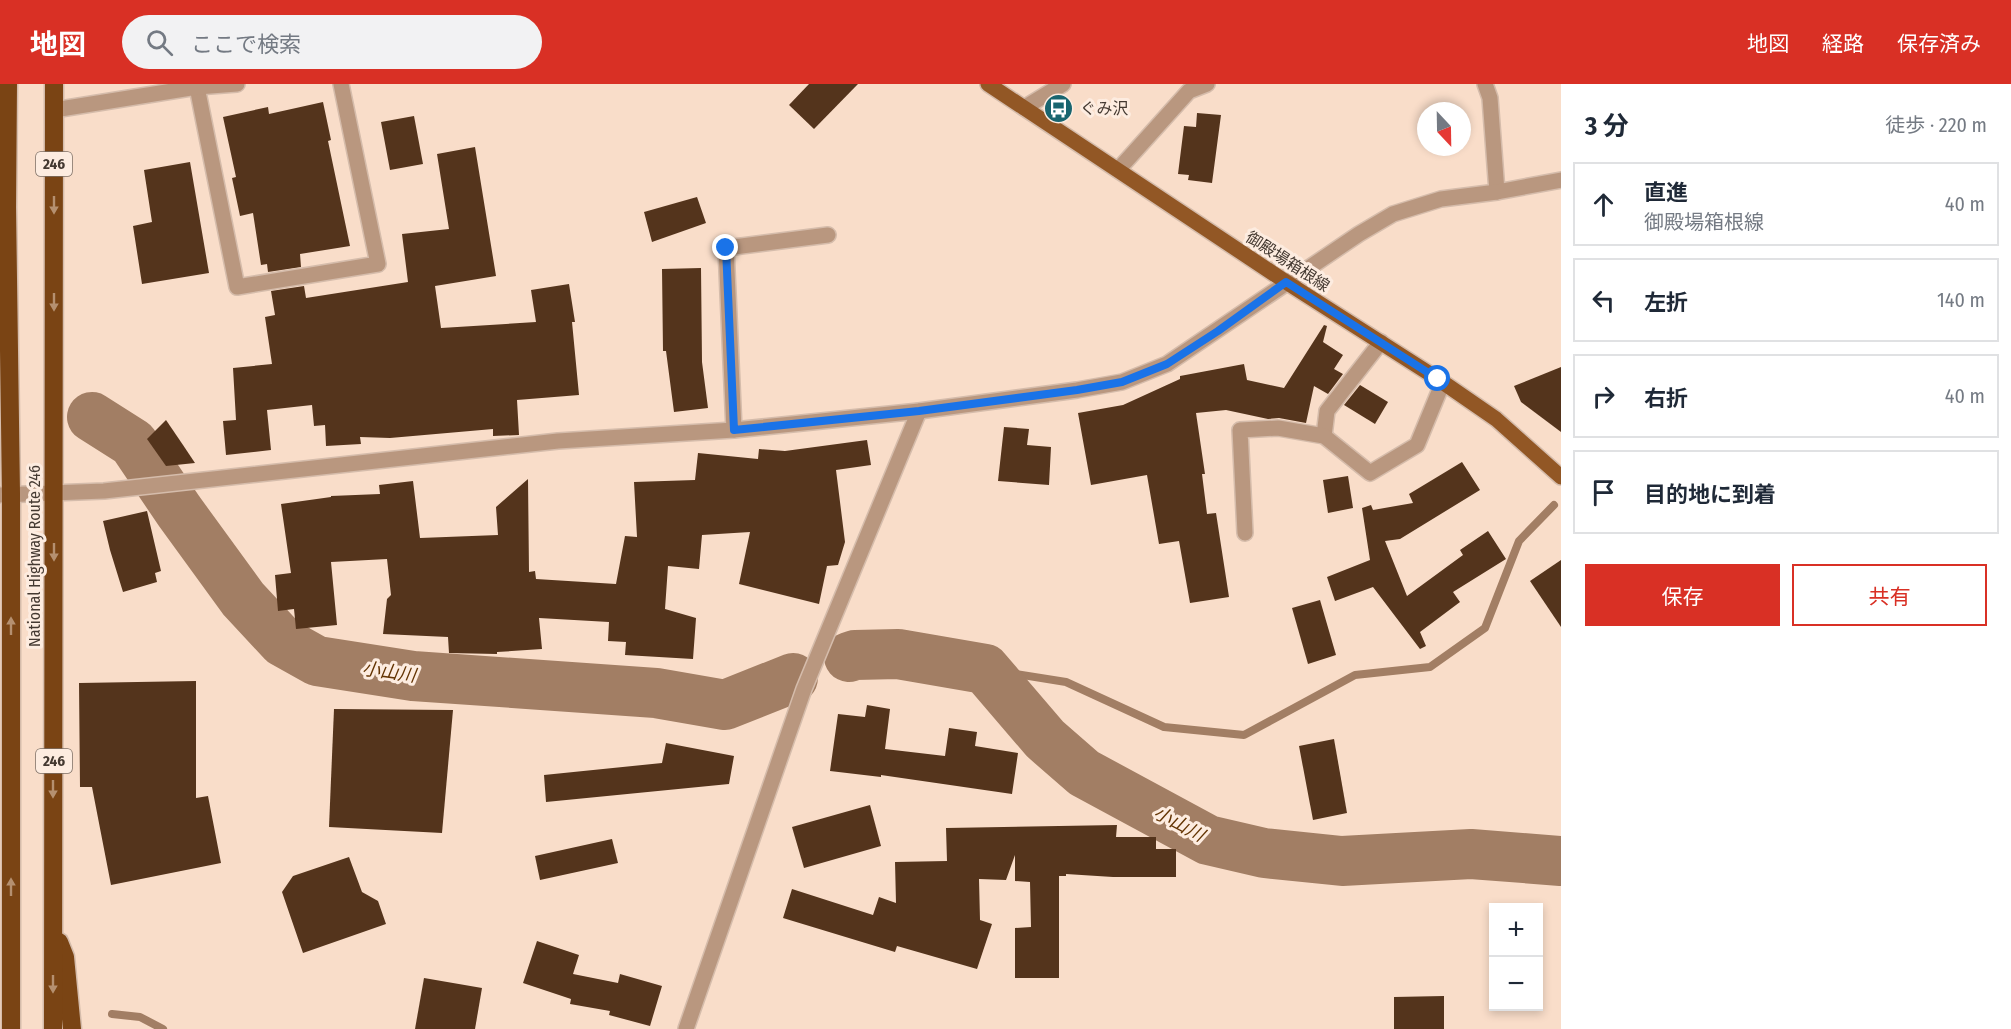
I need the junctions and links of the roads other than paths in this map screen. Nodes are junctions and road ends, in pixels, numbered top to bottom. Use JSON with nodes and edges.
{"nodes":[{"id":1,"x":8,"y":84,"type":"edge"},
{"id":2,"x":54,"y":84,"type":"edge"},
{"id":3,"x":237,"y":84,"type":"edge"},
{"id":4,"x":341,"y":84,"type":"edge"},
{"id":5,"x":988,"y":84,"type":"edge"},
{"id":6,"x":1062,"y":84,"type":"edge"},
{"id":7,"x":1207,"y":84,"type":"edge"},
{"id":8,"x":1485,"y":84,"type":"edge"},
{"id":9,"x":197,"y":87,"type":"junction"},
{"id":10,"x":1024,"y":108,"type":"junction"},
{"id":11,"x":54,"y":110,"type":"junction"},
{"id":12,"x":1118,"y":170,"type":"junction"},
{"id":13,"x":1561,"y":180,"type":"edge"},
{"id":14,"x":1497,"y":192,"type":"junction"},
{"id":15,"x":828,"y":235,"type":"dead end"},
{"id":16,"x":1286,"y":282,"type":"junction"},
{"id":17,"x":1381,"y":342,"type":"junction"},
{"id":18,"x":1443,"y":382,"type":"junction"},
{"id":19,"x":919,"y":411,"type":"junction"},
{"id":20,"x":734,"y":430,"type":"junction"},
{"id":21,"x":1324,"y":436,"type":"junction"},
{"id":22,"x":1561,"y":477,"type":"edge"},
{"id":23,"x":54,"y":493,"type":"junction"},
{"id":24,"x":5,"y":494,"type":"edge"},
{"id":25,"x":1245,"y":534,"type":"dead end"},
{"id":26,"x":53,"y":926,"type":"junction"},
{"id":27,"x":11,"y":930,"type":"junction"},
{"id":28,"x":0,"y":962,"type":"edge"},
{"id":29,"x":11,"y":1029,"type":"edge"},
{"id":30,"x":53,"y":1029,"type":"edge"},
{"id":31,"x":72,"y":1029,"type":"edge"},
{"id":32,"x":686,"y":1029,"type":"edge"}],
"edges":[{"from":1,"to":24,"type":"highway","name":"National Highway Route 246"},
{"from":2,"to":11,"type":"highway","name":"National Highway Route 246","number":"246"},
{"from":3,"to":9,"type":"street"},
{"from":4,"to":9,"type":"street"},
{"from":5,"to":10,"type":"main road","name":"御殿場箱根線"},
{"from":6,"to":10,"type":"street"},
{"from":7,"to":12,"type":"street"},
{"from":8,"to":14,"type":"street"},
{"from":9,"to":11,"type":"street"},
{"from":10,"to":12,"type":"main road","name":"御殿場箱根線"},
{"from":11,"to":23,"type":"highway","name":"National Highway Route 246","number":"246","one_way":true},
{"from":12,"to":16,"type":"main road","name":"御殿場箱根線"},
{"from":13,"to":14,"type":"street"},
{"from":14,"to":16,"type":"street"},
{"from":15,"to":20,"type":"street"},
{"from":16,"to":17,"type":"main road","name":"御殿場箱根線"},
{"from":16,"to":19,"type":"street"},
{"from":17,"to":18,"type":"main road","name":"御殿場箱根線"},
{"from":17,"to":21,"type":"street"},
{"from":18,"to":21,"type":"street"},
{"from":18,"to":22,"type":"main road","name":"御殿場箱根線"},
{"from":19,"to":20,"type":"street"},
{"from":19,"to":32,"type":"street"},
{"from":20,"to":23,"type":"street"},
{"from":21,"to":25,"type":"street"},
{"from":23,"to":24,"type":"street"},
{"from":23,"to":26,"type":"highway","name":"National Highway Route 246","number":"246","one_way":true},
{"from":27,"to":24,"type":"highway","name":"National Highway Route 246","one_way":true},
{"from":26,"to":30,"type":"highway","name":"National Highway Route 246","number":"246","one_way":true},
{"from":26,"to":31,"type":"highway","number":"246"},
{"from":27,"to":28,"type":"highway"},
{"from":27,"to":29,"type":"highway","name":"National Highway Route 246"}]}
